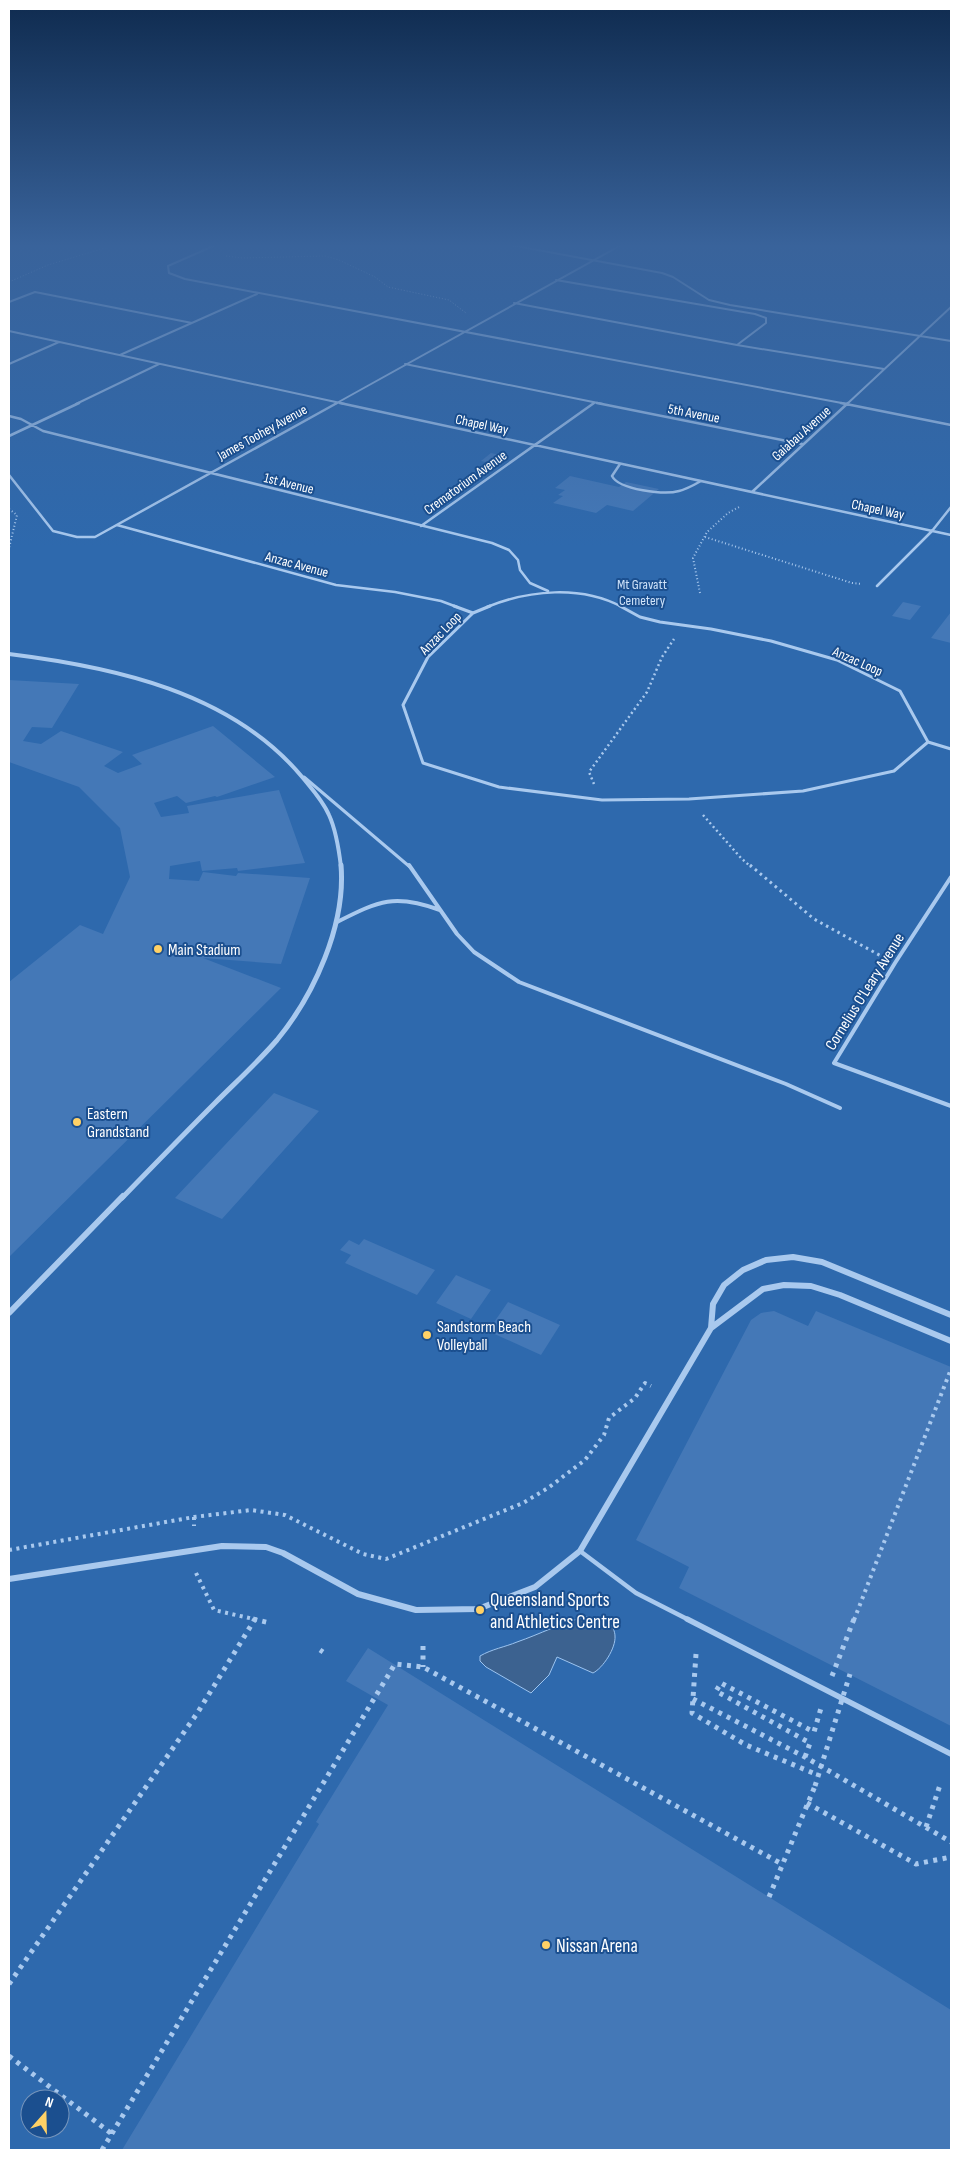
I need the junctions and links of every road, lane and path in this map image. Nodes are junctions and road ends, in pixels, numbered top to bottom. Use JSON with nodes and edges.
{"nodes":[{"id":1,"x":53,"y":345,"type":"edge"},
{"id":2,"x":72,"y":345,"type":"edge"},
{"id":3,"x":143,"y":345,"type":"edge"},
{"id":4,"x":441,"y":345,"type":"edge"},
{"id":5,"x":533,"y":345,"type":"edge"},
{"id":6,"x":737,"y":345,"type":"edge"},
{"id":7,"x":909,"y":345,"type":"edge"},
{"id":8,"x":120,"y":355,"type":"junction"},
{"id":9,"x":9,"y":364,"type":"edge"},
{"id":10,"x":159,"y":364,"type":"junction"},
{"id":11,"x":405,"y":364,"type":"junction"},
{"id":12,"x":884,"y":369,"type":"junction"},
{"id":13,"x":334,"y":403,"type":"junction"},
{"id":14,"x":594,"y":403,"type":"junction"},
{"id":15,"x":848,"y":404,"type":"junction"},
{"id":16,"x":9,"y":416,"type":"edge"},
{"id":17,"x":32,"y":424,"type":"junction"},
{"id":18,"x":951,"y":425,"type":"edge"},
{"id":19,"x":9,"y":436,"type":"edge"},
{"id":20,"x":802,"y":444,"type":"junction"},
{"id":21,"x":533,"y":446,"type":"junction"},
{"id":22,"x":620,"y":464,"type":"junction"},
{"id":23,"x":209,"y":473,"type":"junction"},
{"id":24,"x":9,"y":475,"type":"edge"},
{"id":25,"x":701,"y":481,"type":"junction"},
{"id":26,"x":752,"y":492,"type":"junction"},
{"id":27,"x":743,"y":504,"type":"dead end"},
{"id":28,"x":951,"y":507,"type":"edge"},
{"id":29,"x":9,"y":509,"type":"edge"},
{"id":30,"x":117,"y":524,"type":"junction"},
{"id":31,"x":421,"y":526,"type":"junction"},
{"id":32,"x":932,"y":531,"type":"junction"},
{"id":33,"x":951,"y":535,"type":"edge"},
{"id":34,"x":705,"y":537,"type":"junction"},
{"id":35,"x":9,"y":548,"type":"edge"},
{"id":36,"x":877,"y":586,"type":"joint"},
{"id":37,"x":548,"y":591,"type":"junction"},
{"id":38,"x":700,"y":593,"type":"dead end"},
{"id":39,"x":473,"y":613,"type":"junction"},
{"id":40,"x":673,"y":624,"type":"junction"},
{"id":41,"x":9,"y":654,"type":"edge"},
{"id":42,"x":928,"y":742,"type":"junction"},
{"id":43,"x":951,"y":749,"type":"edge"},
{"id":44,"x":304,"y":777,"type":"junction"},
{"id":45,"x":602,"y":800,"type":"junction"},
{"id":46,"x":689,"y":800,"type":"junction"},
{"id":47,"x":951,"y":877,"type":"edge"},
{"id":48,"x":440,"y":910,"type":"junction"},
{"id":49,"x":337,"y":922,"type":"junction"},
{"id":50,"x":895,"y":964,"type":"junction"},
{"id":51,"x":951,"y":1106,"type":"edge"},
{"id":52,"x":840,"y":1108,"type":"dead end"},
{"id":53,"x":9,"y":1313,"type":"edge"},
{"id":54,"x":951,"y":1315,"type":"edge"},
{"id":55,"x":711,"y":1328,"type":"junction"},
{"id":56,"x":951,"y":1341,"type":"edge"},
{"id":57,"x":951,"y":1369,"type":"edge"},
{"id":58,"x":651,"y":1386,"type":"dead end"},
{"id":59,"x":194,"y":1517,"type":"junction"},
{"id":60,"x":194,"y":1526,"type":"dead end"},
{"id":61,"x":9,"y":1550,"type":"edge"},
{"id":62,"x":580,"y":1551,"type":"junction"},
{"id":63,"x":196,"y":1573,"type":"dead end"},
{"id":64,"x":9,"y":1579,"type":"edge"},
{"id":65,"x":255,"y":1619,"type":"junction"},
{"id":66,"x":270,"y":1622,"type":"dead end"},
{"id":67,"x":423,"y":1646,"type":"dead end"},
{"id":68,"x":696,"y":1654,"type":"dead end"},
{"id":69,"x":423,"y":1667,"type":"junction"},
{"id":70,"x":850,"y":1674,"type":"dead end"},
{"id":71,"x":826,"y":1692,"type":"junction"},
{"id":72,"x":693,"y":1699,"type":"junction"},
{"id":73,"x":951,"y":1754,"type":"edge"},
{"id":74,"x":805,"y":1757,"type":"junction"},
{"id":75,"x":818,"y":1774,"type":"junction"},
{"id":76,"x":941,"y":1782,"type":"dead end"},
{"id":77,"x":807,"y":1803,"type":"junction"},
{"id":78,"x":926,"y":1827,"type":"junction"},
{"id":79,"x":951,"y":1842,"type":"edge"},
{"id":80,"x":951,"y":1857,"type":"edge"},
{"id":81,"x":782,"y":1864,"type":"junction"},
{"id":82,"x":769,"y":1897,"type":"dead end"},
{"id":83,"x":9,"y":1984,"type":"edge"},
{"id":84,"x":9,"y":2056,"type":"edge"},
{"id":85,"x":112,"y":2134,"type":"junction"},
{"id":86,"x":102,"y":2150,"type":"edge"}],
"edges":[{"from":1,"to":9,"type":"lane"},
{"from":2,"to":8,"type":"lane","name":"Chapel Way"},
{"from":3,"to":8,"type":"lane"},
{"from":4,"to":11,"type":"lane","name":"James Toohey Avenue"},
{"from":5,"to":15,"type":"lane"},
{"from":6,"to":12,"type":"lane"},
{"from":7,"to":12,"type":"lane","name":"Gaiabau Avenue"},
{"from":8,"to":10,"type":"lane","name":"Chapel Way"},
{"from":10,"to":13,"type":"lane","name":"Chapel Way"},
{"from":10,"to":17,"type":"lane"},
{"from":11,"to":13,"type":"lane","name":"James Toohey Avenue"},
{"from":11,"to":14,"type":"lane","name":"5th Avenue"},
{"from":12,"to":15,"type":"lane","name":"Gaiabau Avenue"},
{"from":13,"to":21,"type":"lane","name":"Chapel Way"},
{"from":13,"to":23,"type":"lane","name":"James Toohey Avenue"},
{"from":14,"to":20,"type":"lane","name":"5th Avenue"},
{"from":14,"to":21,"type":"lane","name":"Crematorium Avenue"},
{"from":15,"to":18,"type":"lane"},
{"from":15,"to":20,"type":"lane","name":"Gaiabau Avenue"},
{"from":16,"to":17,"type":"lane","name":"1st Avenue"},
{"from":17,"to":19,"type":"lane"},
{"from":17,"to":23,"type":"lane","name":"1st Avenue"},
{"from":20,"to":26,"type":"lane","name":"Gaiabau Avenue"},
{"from":21,"to":22,"type":"lane","name":"Chapel Way"},
{"from":21,"to":31,"type":"lane","name":"Crematorium Avenue"},
{"from":22,"to":25,"type":"lane","name":"Chapel Way"},
{"from":22,"to":25,"type":"lane"},
{"from":23,"to":30,"type":"lane","name":"James Toohey Avenue"},
{"from":23,"to":31,"type":"lane","name":"1st Avenue"},
{"from":24,"to":30,"type":"lane","name":"James Toohey Avenue"},
{"from":25,"to":26,"type":"lane","name":"Chapel Way"},
{"from":26,"to":32,"type":"lane","name":"Chapel Way"},
{"from":27,"to":34,"type":"path"},
{"from":28,"to":32,"type":"lane"},
{"from":29,"to":35,"type":"path"},
{"from":30,"to":39,"type":"lane","name":"Anzac Avenue"},
{"from":31,"to":37,"type":"lane","name":"1st Avenue"},
{"from":32,"to":33,"type":"lane","name":"Chapel Way"},
{"from":32,"to":36,"type":"lane"},
{"from":34,"to":36,"type":"path"},
{"from":34,"to":38,"type":"path"},
{"from":37,"to":39,"type":"lane","name":"Anzac Loop"},
{"from":37,"to":40,"type":"lane","name":"Anzac Loop"},
{"from":39,"to":45,"type":"lane","name":"Anzac Loop"},
{"from":40,"to":42,"type":"lane","name":"Anzac Loop"},
{"from":40,"to":45,"type":"path"},
{"from":41,"to":44,"type":"street"},
{"from":42,"to":43,"type":"lane"},
{"from":42,"to":46,"type":"lane","name":"Anzac Loop"},
{"from":44,"to":48,"type":"lane"},
{"from":44,"to":49,"type":"street"},
{"from":45,"to":46,"type":"lane","name":"Anzac Loop"},
{"from":46,"to":50,"type":"path"},
{"from":47,"to":50,"type":"lane","name":"Cornelius O'Leary Avenue"},
{"from":48,"to":49,"type":"lane"},
{"from":48,"to":52,"type":"lane"},
{"from":49,"to":53,"type":"street"},
{"from":50,"to":51,"type":"lane","name":"Cornelius O'Leary Avenue"},
{"from":54,"to":55,"type":"street"},
{"from":55,"to":56,"type":"street"},
{"from":55,"to":62,"type":"street"},
{"from":57,"to":71,"type":"path"},
{"from":58,"to":59,"type":"path"},
{"from":59,"to":60,"type":"path"},
{"from":59,"to":61,"type":"path"},
{"from":62,"to":64,"type":"street"},
{"from":62,"to":71,"type":"lane"},
{"from":63,"to":65,"type":"path"},
{"from":65,"to":66,"type":"path"},
{"from":65,"to":83,"type":"path"},
{"from":67,"to":69,"type":"path"},
{"from":68,"to":72,"type":"path"},
{"from":69,"to":81,"type":"path"},
{"from":69,"to":85,"type":"path"},
{"from":70,"to":75,"type":"path","bridge":true},
{"from":71,"to":73,"type":"lane"},
{"from":71,"to":74,"type":"path"},
{"from":72,"to":74,"type":"path"},
{"from":72,"to":75,"type":"path"},
{"from":74,"to":78,"type":"path"},
{"from":75,"to":77,"type":"path","bridge":true},
{"from":76,"to":78,"type":"path"},
{"from":77,"to":80,"type":"path"},
{"from":77,"to":81,"type":"path"},
{"from":78,"to":79,"type":"path"},
{"from":81,"to":82,"type":"path"},
{"from":84,"to":85,"type":"path"},
{"from":85,"to":86,"type":"path"}]}
